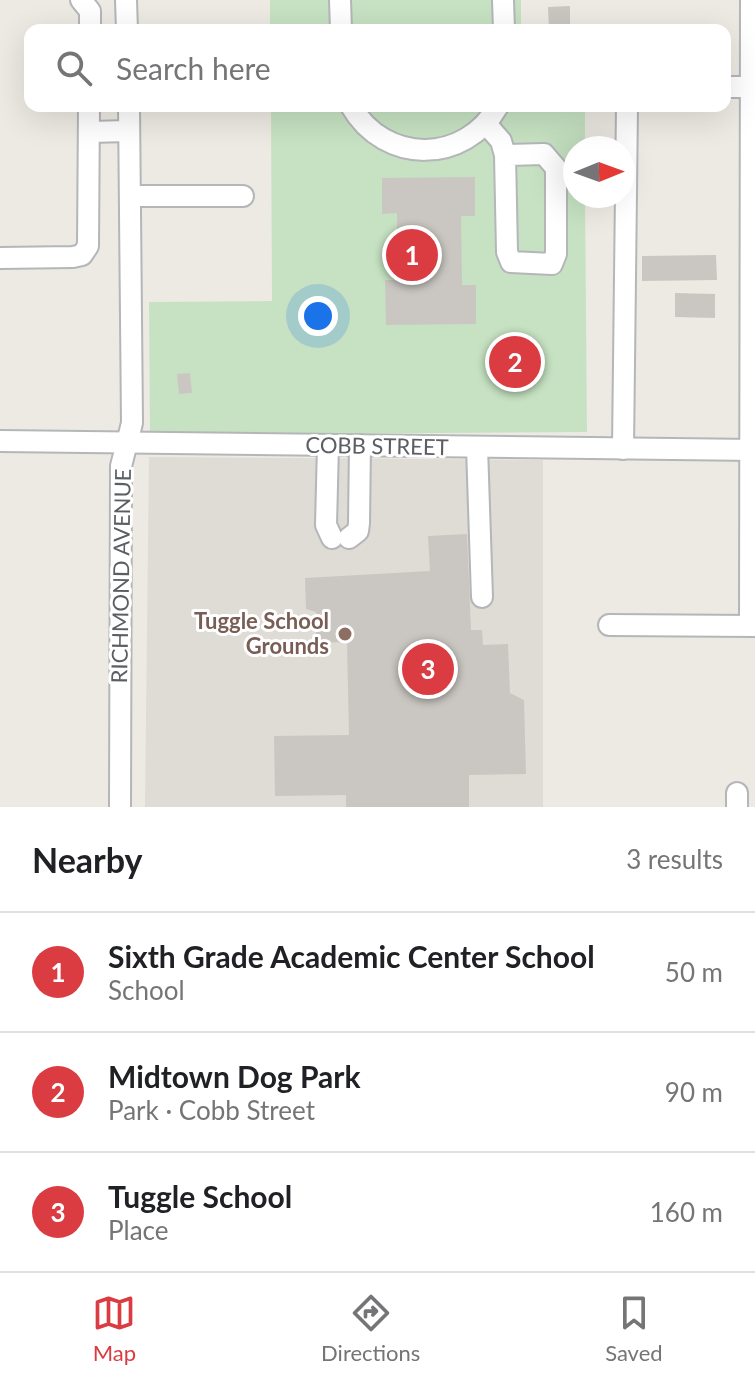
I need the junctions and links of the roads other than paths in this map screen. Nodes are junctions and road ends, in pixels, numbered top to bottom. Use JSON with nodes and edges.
{"nodes":[{"id":1,"x":81,"y":0,"type":"edge"},
{"id":2,"x":126,"y":0,"type":"edge"},
{"id":3,"x":340,"y":0,"type":"edge"},
{"id":4,"x":503,"y":0,"type":"edge"},
{"id":5,"x":751,"y":0,"type":"edge"},
{"id":6,"x":90,"y":24,"type":"edge"},
{"id":7,"x":127,"y":24,"type":"edge"},
{"id":8,"x":341,"y":24,"type":"edge"},
{"id":9,"x":504,"y":24,"type":"edge"},
{"id":10,"x":731,"y":87,"type":"edge"},
{"id":11,"x":750,"y":87,"type":"junction"},
{"id":12,"x":89,"y":112,"type":"edge"},
{"id":13,"x":129,"y":112,"type":"edge"},
{"id":14,"x":355,"y":112,"type":"edge"},
{"id":15,"x":495,"y":112,"type":"edge"},
{"id":16,"x":627,"y":112,"type":"edge"},
{"id":17,"x":487,"y":125,"type":"junction"},
{"id":18,"x":129,"y":131,"type":"junction"},
{"id":19,"x":89,"y":132,"type":"junction"},
{"id":20,"x":505,"y":155,"type":"junction"},
{"id":21,"x":130,"y":196,"type":"junction"},
{"id":22,"x":243,"y":196,"type":"dead end"},
{"id":23,"x":0,"y":258,"type":"edge"},
{"id":24,"x":0,"y":441,"type":"edge"},
{"id":25,"x":126,"y":443,"type":"junction"},
{"id":26,"x":328,"y":445,"type":"junction"},
{"id":27,"x":360,"y":445,"type":"junction"},
{"id":28,"x":477,"y":447,"type":"junction"},
{"id":29,"x":623,"y":449,"type":"junction"},
{"id":30,"x":752,"y":450,"type":"edge"},
{"id":31,"x":482,"y":597,"type":"dead end"},
{"id":32,"x":609,"y":625,"type":"dead end"},
{"id":33,"x":752,"y":626,"type":"edge"},
{"id":34,"x":120,"y":807,"type":"edge"}],
"edges":[{"from":1,"to":6,"type":"street"},
{"from":2,"to":7,"type":"street"},
{"from":3,"to":8,"type":"street"},
{"from":4,"to":9,"type":"street"},
{"from":5,"to":11,"type":"street"},
{"from":10,"to":11,"type":"street"},
{"from":11,"to":30,"type":"street"},
{"from":12,"to":19,"type":"street"},
{"from":13,"to":18,"type":"street","name":"RICHMOND AVENUE"},
{"from":14,"to":17,"type":"street"},
{"from":15,"to":17,"type":"street"},
{"from":16,"to":29,"type":"street"},
{"from":17,"to":20,"type":"street"},
{"from":18,"to":19,"type":"street"},
{"from":18,"to":21,"type":"street","name":"RICHMOND AVENUE"},
{"from":19,"to":23,"type":"street"},
{"from":20,"to":20,"type":"street"},
{"from":21,"to":22,"type":"street"},
{"from":21,"to":25,"type":"street","name":"RICHMOND AVENUE"},
{"from":24,"to":25,"type":"street","name":"COBB STREET"},
{"from":25,"to":26,"type":"street","name":"COBB STREET"},
{"from":25,"to":34,"type":"street","name":"RICHMOND AVENUE"},
{"from":26,"to":27,"type":"street","name":"COBB STREET"},
{"from":26,"to":27,"type":"street"},
{"from":27,"to":28,"type":"street","name":"COBB STREET"},
{"from":28,"to":29,"type":"street","name":"COBB STREET"},
{"from":28,"to":31,"type":"street"},
{"from":29,"to":30,"type":"street","name":"COBB STREET"},
{"from":30,"to":33,"type":"street"},
{"from":32,"to":33,"type":"street"}]}
